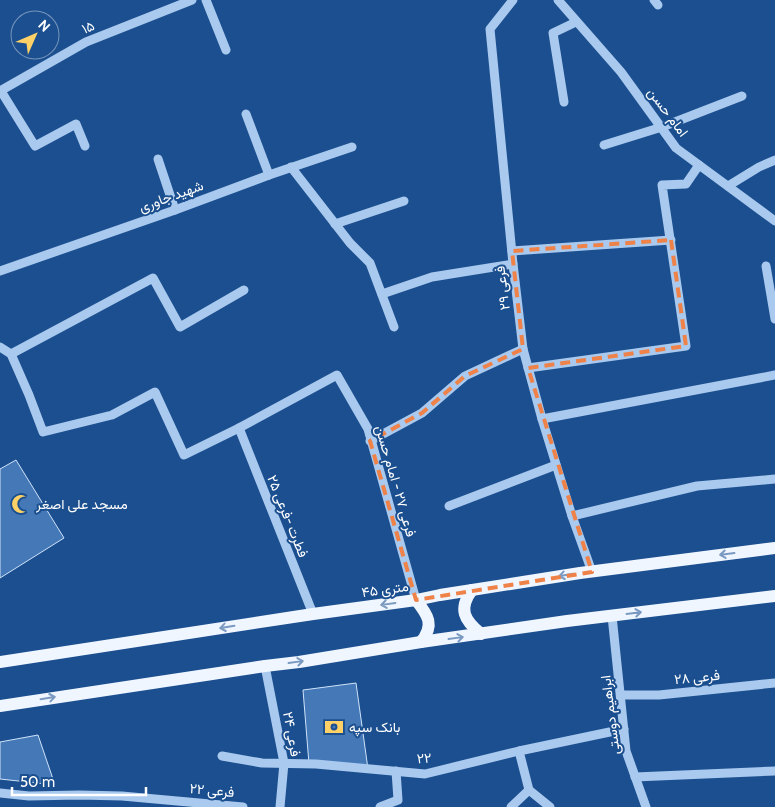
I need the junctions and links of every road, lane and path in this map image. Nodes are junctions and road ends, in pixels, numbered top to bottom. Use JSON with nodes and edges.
{"nodes":[{"id":1,"x":192,"y":0,"type":"edge"},
{"id":2,"x":206,"y":0,"type":"edge"},
{"id":3,"x":513,"y":0,"type":"edge"},
{"id":4,"x":558,"y":0,"type":"edge"},
{"id":5,"x":576,"y":22,"type":"junction"},
{"id":6,"x":226,"y":50,"type":"dead end"},
{"id":7,"x":0,"y":91,"type":"edge"},
{"id":8,"x":742,"y":96,"type":"dead end"},
{"id":9,"x":564,"y":102,"type":"dead end"},
{"id":10,"x":246,"y":114,"type":"dead end"},
{"id":11,"x":662,"y":127,"type":"junction"},
{"id":12,"x":604,"y":145,"type":"dead end"},
{"id":13,"x":84,"y":146,"type":"dead end"},
{"id":14,"x":352,"y":147,"type":"dead end"},
{"id":15,"x":158,"y":159,"type":"dead end"},
{"id":16,"x":775,"y":160,"type":"edge"},
{"id":17,"x":699,"y":165,"type":"junction"},
{"id":18,"x":291,"y":167,"type":"junction"},
{"id":19,"x":269,"y":175,"type":"junction"},
{"id":20,"x":728,"y":186,"type":"junction"},
{"id":21,"x":404,"y":201,"type":"dead end"},
{"id":22,"x":175,"y":210,"type":"junction"},
{"id":23,"x":775,"y":221,"type":"edge"},
{"id":24,"x":335,"y":224,"type":"junction"},
{"id":25,"x":670,"y":240,"type":"junction"},
{"id":26,"x":512,"y":250,"type":"junction"},
{"id":27,"x":514,"y":264,"type":"junction"},
{"id":28,"x":766,"y":266,"type":"dead end"},
{"id":29,"x":0,"y":271,"type":"edge"},
{"id":30,"x":244,"y":290,"type":"dead end"},
{"id":31,"x":382,"y":294,"type":"junction"},
{"id":32,"x":775,"y":319,"type":"edge"},
{"id":33,"x":394,"y":327,"type":"dead end"},
{"id":34,"x":0,"y":347,"type":"edge"},
{"id":35,"x":524,"y":349,"type":"junction"},
{"id":36,"x":11,"y":354,"type":"junction"},
{"id":37,"x":528,"y":368,"type":"junction"},
{"id":38,"x":775,"y":375,"type":"edge"},
{"id":39,"x":542,"y":419,"type":"junction"},
{"id":40,"x":238,"y":428,"type":"junction"},
{"id":41,"x":370,"y":441,"type":"junction"},
{"id":42,"x":556,"y":465,"type":"junction"},
{"id":43,"x":775,"y":479,"type":"edge"},
{"id":44,"x":449,"y":506,"type":"dead end"},
{"id":45,"x":572,"y":516,"type":"junction"},
{"id":46,"x":775,"y":548,"type":"edge"},
{"id":47,"x":592,"y":572,"type":"junction"},
{"id":48,"x":472,"y":590,"type":"junction"},
{"id":49,"x":775,"y":596,"type":"edge"},
{"id":50,"x":416,"y":600,"type":"junction"},
{"id":51,"x":312,"y":614,"type":"junction"},
{"id":52,"x":612,"y":616,"type":"junction"},
{"id":53,"x":481,"y":634,"type":"junction"},
{"id":54,"x":421,"y":642,"type":"junction"},
{"id":55,"x":0,"y":662,"type":"edge"},
{"id":56,"x":265,"y":666,"type":"junction"},
{"id":57,"x":775,"y":683,"type":"edge"},
{"id":58,"x":621,"y":695,"type":"junction"},
{"id":59,"x":0,"y":706,"type":"edge"},
{"id":60,"x":624,"y":729,"type":"junction"},
{"id":61,"x":519,"y":751,"type":"junction"},
{"id":62,"x":222,"y":756,"type":"dead end"},
{"id":63,"x":284,"y":763,"type":"junction"},
{"id":64,"x":775,"y":770,"type":"edge"},
{"id":65,"x":396,"y":771,"type":"junction"},
{"id":66,"x":635,"y":777,"type":"junction"},
{"id":67,"x":530,"y":790,"type":"junction"},
{"id":68,"x":0,"y":793,"type":"edge"},
{"id":69,"x":242,"y":807,"type":"edge"},
{"id":70,"x":280,"y":807,"type":"edge"},
{"id":71,"x":380,"y":807,"type":"edge"},
{"id":72,"x":511,"y":807,"type":"edge"},
{"id":73,"x":550,"y":807,"type":"edge"},
{"id":74,"x":646,"y":807,"type":"edge"}],
"edges":[{"from":1,"to":7,"type":"street","name":"۱۵"},
{"from":2,"to":6,"type":"street"},
{"from":3,"to":26,"type":"street","name":"فرعی ۲۹"},
{"from":4,"to":5,"type":"street","name":"امام حسن"},
{"from":5,"to":9,"type":"street"},
{"from":5,"to":11,"type":"street","name":"امام حسن"},
{"from":7,"to":13,"type":"street"},
{"from":8,"to":11,"type":"street"},
{"from":10,"to":19,"type":"street"},
{"from":11,"to":12,"type":"street"},
{"from":11,"to":17,"type":"street","name":"امام حسن"},
{"from":14,"to":18,"type":"street","name":"شهید جاوری"},
{"from":15,"to":22,"type":"street"},
{"from":16,"to":20,"type":"street"},
{"from":17,"to":20,"type":"street","name":"امام حسن"},
{"from":17,"to":25,"type":"street"},
{"from":18,"to":19,"type":"street","name":"شهید جاوری"},
{"from":18,"to":24,"type":"street"},
{"from":19,"to":22,"type":"street","name":"شهید جاوری"},
{"from":20,"to":23,"type":"street","name":"امام حسن"},
{"from":21,"to":24,"type":"street"},
{"from":22,"to":29,"type":"street","name":"شهید جاوری"},
{"from":24,"to":31,"type":"street"},
{"from":25,"to":26,"type":"street"},
{"from":25,"to":37,"type":"street"},
{"from":26,"to":27,"type":"street","name":"فرعی ۲۹"},
{"from":27,"to":31,"type":"street"},
{"from":27,"to":35,"type":"street","name":"فرعی ۲۹"},
{"from":28,"to":32,"type":"street"},
{"from":30,"to":36,"type":"street"},
{"from":31,"to":33,"type":"street"},
{"from":34,"to":36,"type":"street"},
{"from":35,"to":37,"type":"street","name":"فرعی ۲۹"},
{"from":35,"to":41,"type":"street"},
{"from":36,"to":40,"type":"street"},
{"from":37,"to":39,"type":"street","name":"فرعی ۲۹"},
{"from":38,"to":39,"type":"street"},
{"from":39,"to":42,"type":"street","name":"فرعی ۲۹"},
{"from":40,"to":41,"type":"street","name":"فرعی ۲۷ - امام حسن"},
{"from":40,"to":51,"type":"street","name":"فطرت -فرعی ۲۵"},
{"from":41,"to":50,"type":"street","name":"فرعی ۲۷ - امام حسن"},
{"from":42,"to":44,"type":"street"},
{"from":42,"to":45,"type":"street","name":"فرعی ۲۹"},
{"from":43,"to":45,"type":"street"},
{"from":45,"to":47,"type":"street","name":"فرعی ۲۹"},
{"from":46,"to":47,"type":"main road","name":"۴۵ متری","one_way":true},
{"from":47,"to":48,"type":"main road","name":"۴۵ متری","one_way":true},
{"from":48,"to":50,"type":"main road","name":"۴۵ متری"},
{"from":48,"to":53,"type":"main road"},
{"from":52,"to":49,"type":"main road","one_way":true},
{"from":50,"to":51,"type":"main road","name":"۴۵ متری","one_way":true},
{"from":50,"to":54,"type":"main road"},
{"from":51,"to":55,"type":"main road","name":"۴۵ متری","one_way":true},
{"from":52,"to":53,"type":"main road"},
{"from":52,"to":58,"type":"street","name":"ابراهیم دوستی"},
{"from":54,"to":53,"type":"main road","one_way":true},
{"from":56,"to":54,"type":"main road","one_way":true},
{"from":59,"to":56,"type":"main road","one_way":true},
{"from":56,"to":63,"type":"street","name":"فرعی ۲۴"},
{"from":57,"to":58,"type":"street","name":"فرعی ۲۸"},
{"from":58,"to":60,"type":"street","name":"ابراهیم دوستی"},
{"from":60,"to":61,"type":"street","name":"۲۲"},
{"from":60,"to":66,"type":"street","name":"ابراهیم دوستی"},
{"from":61,"to":65,"type":"street","name":"۲۲"},
{"from":61,"to":67,"type":"street"},
{"from":62,"to":63,"type":"street","name":"۲۲"},
{"from":63,"to":65,"type":"street","name":"۲۲"},
{"from":63,"to":70,"type":"street","name":"فرعی ۲۴"},
{"from":64,"to":66,"type":"street"},
{"from":65,"to":71,"type":"street"},
{"from":66,"to":74,"type":"street","name":"ابراهیم دوستی"},
{"from":67,"to":72,"type":"street"},
{"from":67,"to":73,"type":"street"},
{"from":68,"to":69,"type":"street","name":"فرعی ۲۲"}]}
